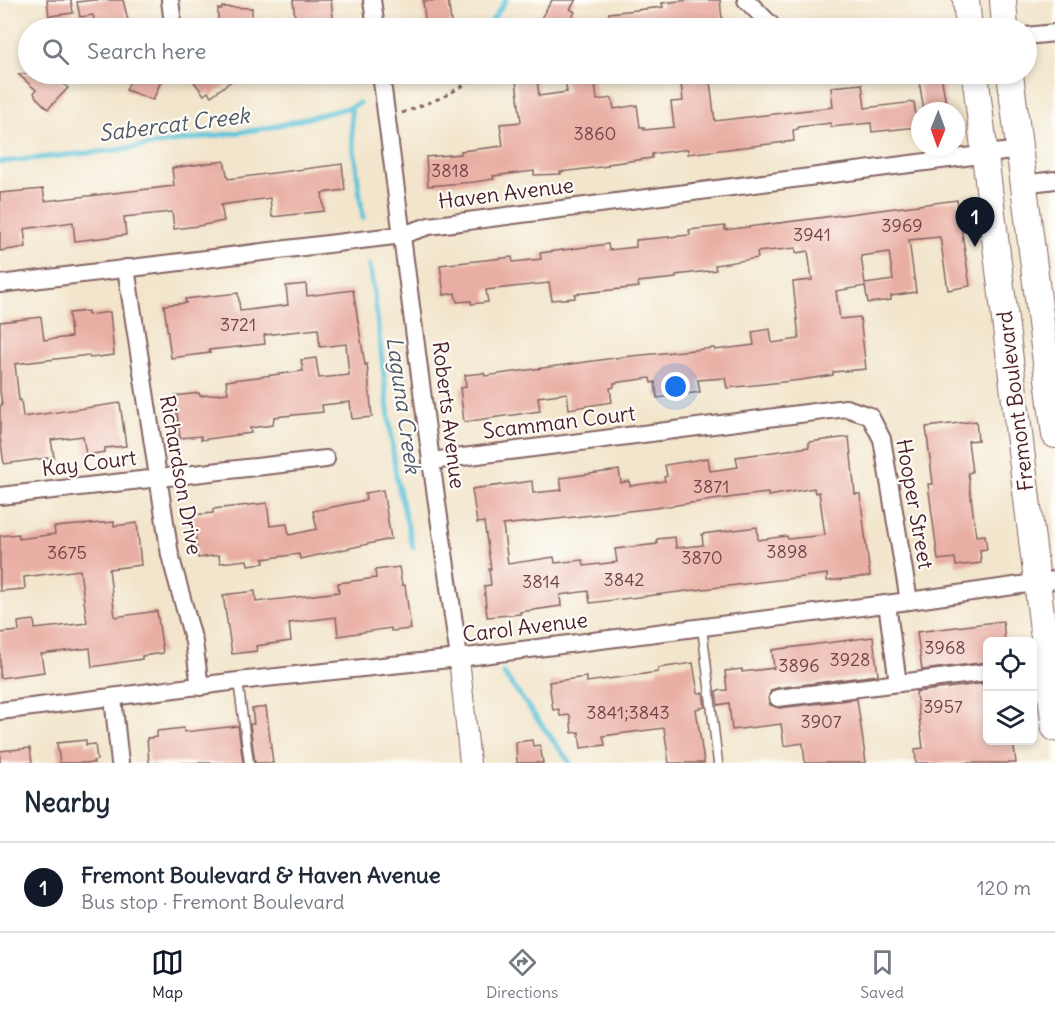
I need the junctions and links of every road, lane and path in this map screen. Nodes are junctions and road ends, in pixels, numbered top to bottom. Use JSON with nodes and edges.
{"nodes":[{"id":1,"x":372,"y":0,"type":"edge"},
{"id":2,"x":746,"y":0,"type":"edge"},
{"id":3,"x":966,"y":0,"type":"edge"},
{"id":4,"x":1002,"y":0,"type":"edge"},
{"id":5,"x":375,"y":18,"type":"edge"},
{"id":6,"x":764,"y":18,"type":"edge"},
{"id":7,"x":968,"y":18,"type":"edge"},
{"id":8,"x":1004,"y":18,"type":"edge"},
{"id":9,"x":1055,"y":33,"type":"edge"},
{"id":10,"x":1037,"y":35,"type":"edge"},
{"id":11,"x":382,"y":84,"type":"edge"},
{"id":12,"x":466,"y":84,"type":"edge"},
{"id":13,"x":976,"y":84,"type":"edge"},
{"id":14,"x":1011,"y":84,"type":"edge"},
{"id":15,"x":387,"y":116,"type":"junction"},
{"id":16,"x":1019,"y":150,"type":"junction"},
{"id":17,"x":985,"y":153,"type":"junction"},
{"id":18,"x":1055,"y":180,"type":"edge"},
{"id":19,"x":1023,"y":184,"type":"junction"},
{"id":20,"x":402,"y":235,"type":"junction"},
{"id":21,"x":126,"y":268,"type":"junction"},
{"id":22,"x":0,"y":284,"type":"edge"},
{"id":23,"x":1050,"y":356,"type":"edge"},
{"id":24,"x":870,"y":416,"type":"joint"},
{"id":25,"x":1055,"y":435,"type":"edge"},
{"id":26,"x":326,"y":459,"type":"dead end"},
{"id":27,"x":431,"y":461,"type":"junction"},
{"id":28,"x":157,"y":477,"type":"junction"},
{"id":29,"x":0,"y":496,"type":"edge"},
{"id":30,"x":1046,"y":581,"type":"edge"},
{"id":31,"x":909,"y":601,"type":"junction"},
{"id":32,"x":887,"y":604,"type":"junction"},
{"id":33,"x":702,"y":627,"type":"junction"},
{"id":34,"x":459,"y":658,"type":"junction"},
{"id":35,"x":983,"y":672,"type":"edge"},
{"id":36,"x":238,"y":681,"type":"junction"},
{"id":37,"x":898,"y":683,"type":"junction"},
{"id":38,"x":200,"y":687,"type":"junction"},
{"id":39,"x":113,"y":698,"type":"junction"},
{"id":40,"x":778,"y":698,"type":"dead end"},
{"id":41,"x":0,"y":711,"type":"edge"},
{"id":42,"x":1055,"y":728,"type":"edge"},
{"id":43,"x":120,"y":763,"type":"edge"},
{"id":44,"x":249,"y":763,"type":"edge"},
{"id":45,"x":470,"y":763,"type":"edge"},
{"id":46,"x":718,"y":763,"type":"edge"}],
"edges":[{"from":1,"to":5,"type":"street"},
{"from":2,"to":6,"type":"street"},
{"from":3,"to":7,"type":"main road"},
{"from":4,"to":8,"type":"main road"},
{"from":9,"to":10,"type":"street"},
{"from":11,"to":15,"type":"street","name":"Roberts Avenue"},
{"from":12,"to":15,"type":"path"},
{"from":13,"to":17,"type":"main road","name":"Fremont Boulevard"},
{"from":14,"to":16,"type":"main road","name":"Fremont Boulevard"},
{"from":15,"to":20,"type":"street","name":"Roberts Avenue"},
{"from":16,"to":17,"type":"street","name":"Haven Avenue"},
{"from":16,"to":19,"type":"main road","name":"Fremont Boulevard"},
{"from":17,"to":20,"type":"street","name":"Haven Avenue"},
{"from":17,"to":30,"type":"main road","name":"Fremont Boulevard"},
{"from":18,"to":19,"type":"street"},
{"from":19,"to":23,"type":"main road","name":"Fremont Boulevard"},
{"from":20,"to":21,"type":"street","name":"Haven Avenue"},
{"from":20,"to":27,"type":"street","name":"Roberts Avenue"},
{"from":21,"to":22,"type":"street","name":"Haven Avenue"},
{"from":21,"to":28,"type":"street","name":"Richardson Drive"},
{"from":23,"to":25,"type":"main road","name":"Fremont Boulevard"},
{"from":24,"to":27,"type":"street","name":"Scamman Court"},
{"from":24,"to":31,"type":"street","name":"Hooper Street"},
{"from":26,"to":28,"type":"street","name":"Kay Court"},
{"from":27,"to":34,"type":"street","name":"Roberts Avenue"},
{"from":28,"to":29,"type":"street","name":"Kay Court"},
{"from":28,"to":38,"type":"street","name":"Richardson Drive"},
{"from":30,"to":31,"type":"street","name":"Carol Avenue"},
{"from":30,"to":42,"type":"main road","name":"Fremont Boulevard"},
{"from":31,"to":32,"type":"street","name":"Carol Avenue"},
{"from":32,"to":33,"type":"street","name":"Carol Avenue"},
{"from":32,"to":37,"type":"street"},
{"from":33,"to":34,"type":"street","name":"Carol Avenue"},
{"from":33,"to":46,"type":"lane"},
{"from":34,"to":36,"type":"street","name":"Carol Avenue"},
{"from":34,"to":45,"type":"street","name":"Roberts Avenue"},
{"from":35,"to":37,"type":"street"},
{"from":36,"to":38,"type":"street","name":"Carol Avenue"},
{"from":36,"to":44,"type":"lane"},
{"from":37,"to":40,"type":"street"},
{"from":38,"to":39,"type":"street","name":"Carol Avenue"},
{"from":39,"to":41,"type":"street","name":"Carol Avenue"},
{"from":39,"to":43,"type":"street"}]}
